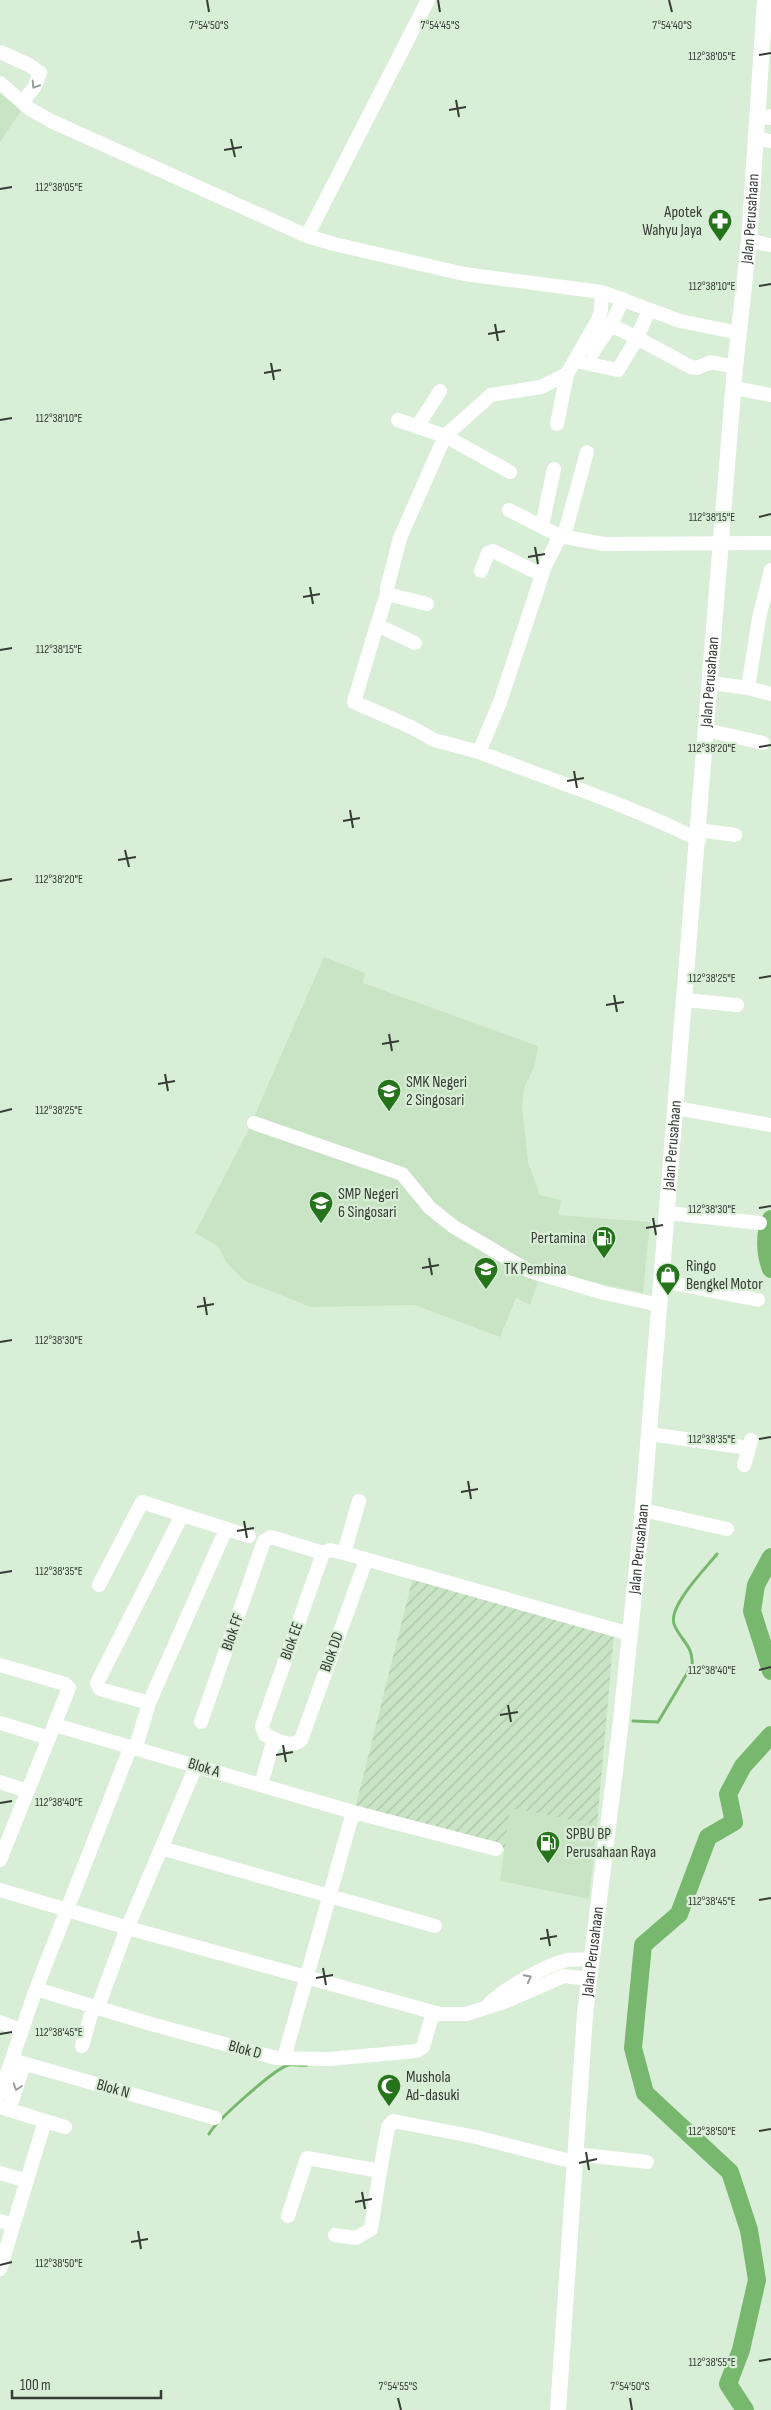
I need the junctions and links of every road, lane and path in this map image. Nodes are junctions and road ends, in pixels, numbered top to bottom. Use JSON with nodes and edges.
{"nodes":[{"id":1,"x":428,"y":0,"type":"edge"},
{"id":2,"x":765,"y":0,"type":"edge"},
{"id":3,"x":0,"y":52,"type":"edge"},
{"id":4,"x":0,"y":83,"type":"edge"},
{"id":5,"x":22,"y":102,"type":"junction"},
{"id":6,"x":767,"y":117,"type":"edge"},
{"id":7,"x":763,"y":140,"type":"edge"},
{"id":8,"x":307,"y":236,"type":"junction"},
{"id":9,"x":749,"y":241,"type":"junction"},
{"id":10,"x":771,"y":245,"type":"edge"},
{"id":11,"x":602,"y":292,"type":"junction"},
{"id":12,"x":623,"y":299,"type":"junction"},
{"id":13,"x":649,"y":310,"type":"junction"},
{"id":14,"x":611,"y":325,"type":"junction"},
{"id":15,"x":739,"y":333,"type":"junction"},
{"id":16,"x":637,"y":338,"type":"junction"},
{"id":17,"x":593,"y":352,"type":"dead end"},
{"id":18,"x":576,"y":361,"type":"junction"},
{"id":19,"x":735,"y":367,"type":"junction"},
{"id":20,"x":567,"y":374,"type":"junction"},
{"id":21,"x":734,"y":388,"type":"junction"},
{"id":22,"x":440,"y":391,"type":"dead end"},
{"id":23,"x":771,"y":394,"type":"edge"},
{"id":24,"x":398,"y":420,"type":"dead end"},
{"id":25,"x":557,"y":424,"type":"dead end"},
{"id":26,"x":416,"y":427,"type":"junction"},
{"id":27,"x":445,"y":436,"type":"junction"},
{"id":28,"x":587,"y":452,"type":"dead end"},
{"id":29,"x":554,"y":469,"type":"dead end"},
{"id":30,"x":510,"y":472,"type":"dead end"},
{"id":31,"x":509,"y":510,"type":"dead end"},
{"id":32,"x":542,"y":526,"type":"junction"},
{"id":33,"x":562,"y":536,"type":"junction"},
{"id":34,"x":722,"y":542,"type":"junction"},
{"id":35,"x":771,"y":544,"type":"edge"},
{"id":36,"x":771,"y":570,"type":"edge"},
{"id":37,"x":481,"y":571,"type":"dead end"},
{"id":38,"x":542,"y":575,"type":"junction"},
{"id":39,"x":387,"y":594,"type":"junction"},
{"id":40,"x":428,"y":604,"type":"dead end"},
{"id":41,"x":377,"y":625,"type":"junction"},
{"id":42,"x":415,"y":643,"type":"dead end"},
{"id":43,"x":711,"y":684,"type":"junction"},
{"id":44,"x":748,"y":688,"type":"junction"},
{"id":45,"x":771,"y":694,"type":"edge"},
{"id":46,"x":706,"y":730,"type":"junction"},
{"id":47,"x":763,"y":743,"type":"dead end"},
{"id":48,"x":479,"y":752,"type":"junction"},
{"id":49,"x":699,"y":835,"type":"junction"},
{"id":50,"x":735,"y":835,"type":"dead end"},
{"id":51,"x":685,"y":1000,"type":"junction"},
{"id":52,"x":736,"y":1005,"type":"dead end"},
{"id":53,"x":676,"y":1108,"type":"junction"},
{"id":54,"x":254,"y":1123,"type":"dead end"},
{"id":55,"x":771,"y":1125,"type":"edge"},
{"id":56,"x":668,"y":1213,"type":"junction"},
{"id":57,"x":760,"y":1223,"type":"dead end"},
{"id":58,"x":662,"y":1281,"type":"junction"},
{"id":59,"x":758,"y":1300,"type":"dead end"},
{"id":60,"x":660,"y":1305,"type":"junction"},
{"id":61,"x":649,"y":1434,"type":"junction"},
{"id":62,"x":744,"y":1465,"type":"dead end"},
{"id":63,"x":359,"y":1500,"type":"dead end"},
{"id":64,"x":643,"y":1510,"type":"junction"},
{"id":65,"x":182,"y":1514,"type":"junction"},
{"id":66,"x":226,"y":1529,"type":"junction"},
{"id":67,"x":727,"y":1529,"type":"dead end"},
{"id":68,"x":249,"y":1536,"type":"dead end"},
{"id":69,"x":323,"y":1553,"type":"junction"},
{"id":70,"x":344,"y":1553,"type":"junction"},
{"id":71,"x":366,"y":1560,"type":"junction"},
{"id":72,"x":99,"y":1585,"type":"dead end"},
{"id":73,"x":630,"y":1634,"type":"junction"},
{"id":74,"x":0,"y":1665,"type":"edge"},
{"id":75,"x":145,"y":1701,"type":"junction"},
{"id":76,"x":201,"y":1722,"type":"dead end"},
{"id":77,"x":0,"y":1723,"type":"edge"},
{"id":78,"x":56,"y":1724,"type":"junction"},
{"id":79,"x":49,"y":1738,"type":"junction"},
{"id":80,"x":274,"y":1739,"type":"junction"},
{"id":81,"x":132,"y":1746,"type":"junction"},
{"id":82,"x":196,"y":1766,"type":"junction"},
{"id":83,"x":0,"y":1782,"type":"edge"},
{"id":84,"x":261,"y":1785,"type":"junction"},
{"id":85,"x":28,"y":1790,"type":"junction"},
{"id":86,"x":353,"y":1812,"type":"junction"},
{"id":87,"x":161,"y":1848,"type":"junction"},
{"id":88,"x":496,"y":1849,"type":"dead end"},
{"id":89,"x":0,"y":1860,"type":"edge"},
{"id":90,"x":0,"y":1890,"type":"edge"},
{"id":91,"x":330,"y":1895,"type":"junction"},
{"id":92,"x":67,"y":1911,"type":"junction"},
{"id":93,"x":435,"y":1926,"type":"dead end"},
{"id":94,"x":128,"y":1928,"type":"junction"},
{"id":95,"x":591,"y":1960,"type":"junction"},
{"id":96,"x":307,"y":1978,"type":"junction"},
{"id":97,"x":589,"y":1980,"type":"junction"},
{"id":98,"x":36,"y":1989,"type":"junction"},
{"id":99,"x":488,"y":2005,"type":"junction"},
{"id":100,"x":96,"y":2007,"type":"junction"},
{"id":101,"x":433,"y":2012,"type":"junction"},
{"id":102,"x":0,"y":2022,"type":"edge"},
{"id":103,"x":21,"y":2030,"type":"junction"},
{"id":104,"x":82,"y":2046,"type":"dead end"},
{"id":105,"x":284,"y":2058,"type":"junction"},
{"id":106,"x":18,"y":2062,"type":"junction"},
{"id":107,"x":0,"y":2094,"type":"edge"},
{"id":108,"x":5,"y":2108,"type":"edge"},
{"id":109,"x":215,"y":2118,"type":"dead end"},
{"id":110,"x":45,"y":2121,"type":"junction"},
{"id":111,"x":65,"y":2127,"type":"dead end"},
{"id":112,"x":574,"y":2158,"type":"junction"},
{"id":113,"x":647,"y":2162,"type":"dead end"},
{"id":114,"x":380,"y":2170,"type":"junction"},
{"id":115,"x":0,"y":2172,"type":"edge"},
{"id":116,"x":27,"y":2181,"type":"junction"},
{"id":117,"x":288,"y":2216,"type":"dead end"},
{"id":118,"x":7,"y":2223,"type":"edge"},
{"id":119,"x":335,"y":2235,"type":"dead end"},
{"id":120,"x":0,"y":2267,"type":"edge"},
{"id":121,"x":558,"y":2410,"type":"edge"}],
"edges":[{"from":1,"to":8,"type":"street"},
{"from":2,"to":6,"type":"main road","name":"Jalan Perusahaan"},
{"from":3,"to":5,"type":"street","one_way":true},
{"from":4,"to":5,"type":"street"},
{"from":5,"to":8,"type":"street"},
{"from":6,"to":7,"type":"main road","name":"Jalan Perusahaan"},
{"from":7,"to":9,"type":"main road","name":"Jalan Perusahaan"},
{"from":8,"to":11,"type":"street"},
{"from":9,"to":10,"type":"street"},
{"from":9,"to":15,"type":"main road","name":"Jalan Perusahaan"},
{"from":11,"to":12,"type":"street"},
{"from":11,"to":18,"type":"street"},
{"from":12,"to":13,"type":"street"},
{"from":12,"to":14,"type":"street"},
{"from":13,"to":15,"type":"street"},
{"from":13,"to":16,"type":"street"},
{"from":14,"to":16,"type":"street"},
{"from":14,"to":17,"type":"street"},
{"from":15,"to":19,"type":"main road","name":"Jalan Perusahaan"},
{"from":16,"to":18,"type":"street"},
{"from":16,"to":19,"type":"street"},
{"from":18,"to":20,"type":"street"},
{"from":19,"to":21,"type":"main road","name":"Jalan Perusahaan"},
{"from":20,"to":25,"type":"street"},
{"from":20,"to":27,"type":"street"},
{"from":21,"to":23,"type":"street"},
{"from":21,"to":34,"type":"main road","name":"Jalan Perusahaan"},
{"from":22,"to":26,"type":"street"},
{"from":24,"to":26,"type":"street"},
{"from":26,"to":27,"type":"street"},
{"from":27,"to":30,"type":"street"},
{"from":27,"to":39,"type":"street"},
{"from":28,"to":33,"type":"street"},
{"from":29,"to":32,"type":"street"},
{"from":31,"to":32,"type":"street"},
{"from":32,"to":33,"type":"street"},
{"from":33,"to":34,"type":"street"},
{"from":33,"to":38,"type":"street"},
{"from":34,"to":35,"type":"street"},
{"from":34,"to":43,"type":"main road","name":"Jalan Perusahaan"},
{"from":36,"to":44,"type":"street"},
{"from":37,"to":38,"type":"street"},
{"from":38,"to":48,"type":"street"},
{"from":39,"to":40,"type":"street"},
{"from":39,"to":41,"type":"street"},
{"from":41,"to":42,"type":"street"},
{"from":41,"to":48,"type":"street"},
{"from":43,"to":44,"type":"street"},
{"from":43,"to":46,"type":"main road","name":"Jalan Perusahaan"},
{"from":44,"to":45,"type":"street"},
{"from":46,"to":47,"type":"street"},
{"from":46,"to":49,"type":"main road","name":"Jalan Perusahaan"},
{"from":48,"to":49,"type":"street"},
{"from":49,"to":50,"type":"street"},
{"from":49,"to":51,"type":"main road","name":"Jalan Perusahaan"},
{"from":51,"to":52,"type":"street"},
{"from":51,"to":53,"type":"main road","name":"Jalan Perusahaan"},
{"from":53,"to":55,"type":"street"},
{"from":53,"to":56,"type":"main road","name":"Jalan Perusahaan"},
{"from":54,"to":60,"type":"street"},
{"from":56,"to":57,"type":"street"},
{"from":56,"to":58,"type":"main road","name":"Jalan Perusahaan"},
{"from":58,"to":59,"type":"street"},
{"from":58,"to":60,"type":"main road","name":"Jalan Perusahaan"},
{"from":60,"to":61,"type":"main road","name":"Jalan Perusahaan"},
{"from":61,"to":62,"type":"street"},
{"from":61,"to":64,"type":"main road","name":"Jalan Perusahaan"},
{"from":63,"to":70,"type":"street"},
{"from":64,"to":67,"type":"street"},
{"from":64,"to":73,"type":"main road","name":"Jalan Perusahaan"},
{"from":65,"to":66,"type":"street"},
{"from":65,"to":72,"type":"street"},
{"from":65,"to":75,"type":"street"},
{"from":66,"to":68,"type":"street"},
{"from":66,"to":75,"type":"street"},
{"from":69,"to":70,"type":"street"},
{"from":69,"to":76,"type":"street","name":"Blok FF"},
{"from":69,"to":80,"type":"street","name":"Blok EE"},
{"from":70,"to":71,"type":"street"},
{"from":71,"to":73,"type":"street"},
{"from":71,"to":80,"type":"street","name":"Blok DD"},
{"from":73,"to":95,"type":"main road","name":"Jalan Perusahaan"},
{"from":74,"to":78,"type":"street"},
{"from":75,"to":81,"type":"street"},
{"from":77,"to":79,"type":"street"},
{"from":78,"to":79,"type":"street"},
{"from":78,"to":81,"type":"street","name":"Blok A"},
{"from":79,"to":85,"type":"street"},
{"from":80,"to":84,"type":"street"},
{"from":81,"to":82,"type":"street","name":"Blok A"},
{"from":81,"to":92,"type":"street"},
{"from":82,"to":84,"type":"street","name":"Blok A"},
{"from":82,"to":87,"type":"street"},
{"from":83,"to":85,"type":"street"},
{"from":84,"to":86,"type":"street","name":"Blok A"},
{"from":85,"to":89,"type":"street"},
{"from":86,"to":88,"type":"street","name":"Blok A"},
{"from":86,"to":91,"type":"street"},
{"from":87,"to":91,"type":"street"},
{"from":87,"to":94,"type":"street"},
{"from":90,"to":92,"type":"street"},
{"from":91,"to":93,"type":"street"},
{"from":91,"to":96,"type":"street"},
{"from":92,"to":94,"type":"street"},
{"from":92,"to":98,"type":"street"},
{"from":94,"to":96,"type":"street"},
{"from":94,"to":100,"type":"street"},
{"from":95,"to":97,"type":"main road","name":"Jalan Perusahaan"},
{"from":99,"to":95,"type":"street","one_way":true},
{"from":96,"to":101,"type":"street"},
{"from":96,"to":105,"type":"street"},
{"from":97,"to":99,"type":"street"},
{"from":97,"to":112,"type":"main road","name":"Jalan Perusahaan"},
{"from":98,"to":100,"type":"street","name":"Blok D"},
{"from":98,"to":103,"type":"street"},
{"from":99,"to":101,"type":"street"},
{"from":100,"to":104,"type":"street"},
{"from":100,"to":105,"type":"street","name":"Blok D"},
{"from":101,"to":105,"type":"street","name":"Blok D"},
{"from":102,"to":103,"type":"street"},
{"from":103,"to":106,"type":"street"},
{"from":106,"to":107,"type":"street"},
{"from":106,"to":108,"type":"street","one_way":true},
{"from":106,"to":109,"type":"street","name":"Blok N"},
{"from":108,"to":110,"type":"street"},
{"from":110,"to":111,"type":"street"},
{"from":110,"to":116,"type":"street"},
{"from":112,"to":113,"type":"street"},
{"from":112,"to":114,"type":"street"},
{"from":112,"to":121,"type":"main road","name":"Jalan Perusahaan"},
{"from":114,"to":117,"type":"street"},
{"from":114,"to":119,"type":"street"},
{"from":115,"to":116,"type":"street"},
{"from":116,"to":118,"type":"street"},
{"from":118,"to":120,"type":"street"}]}
